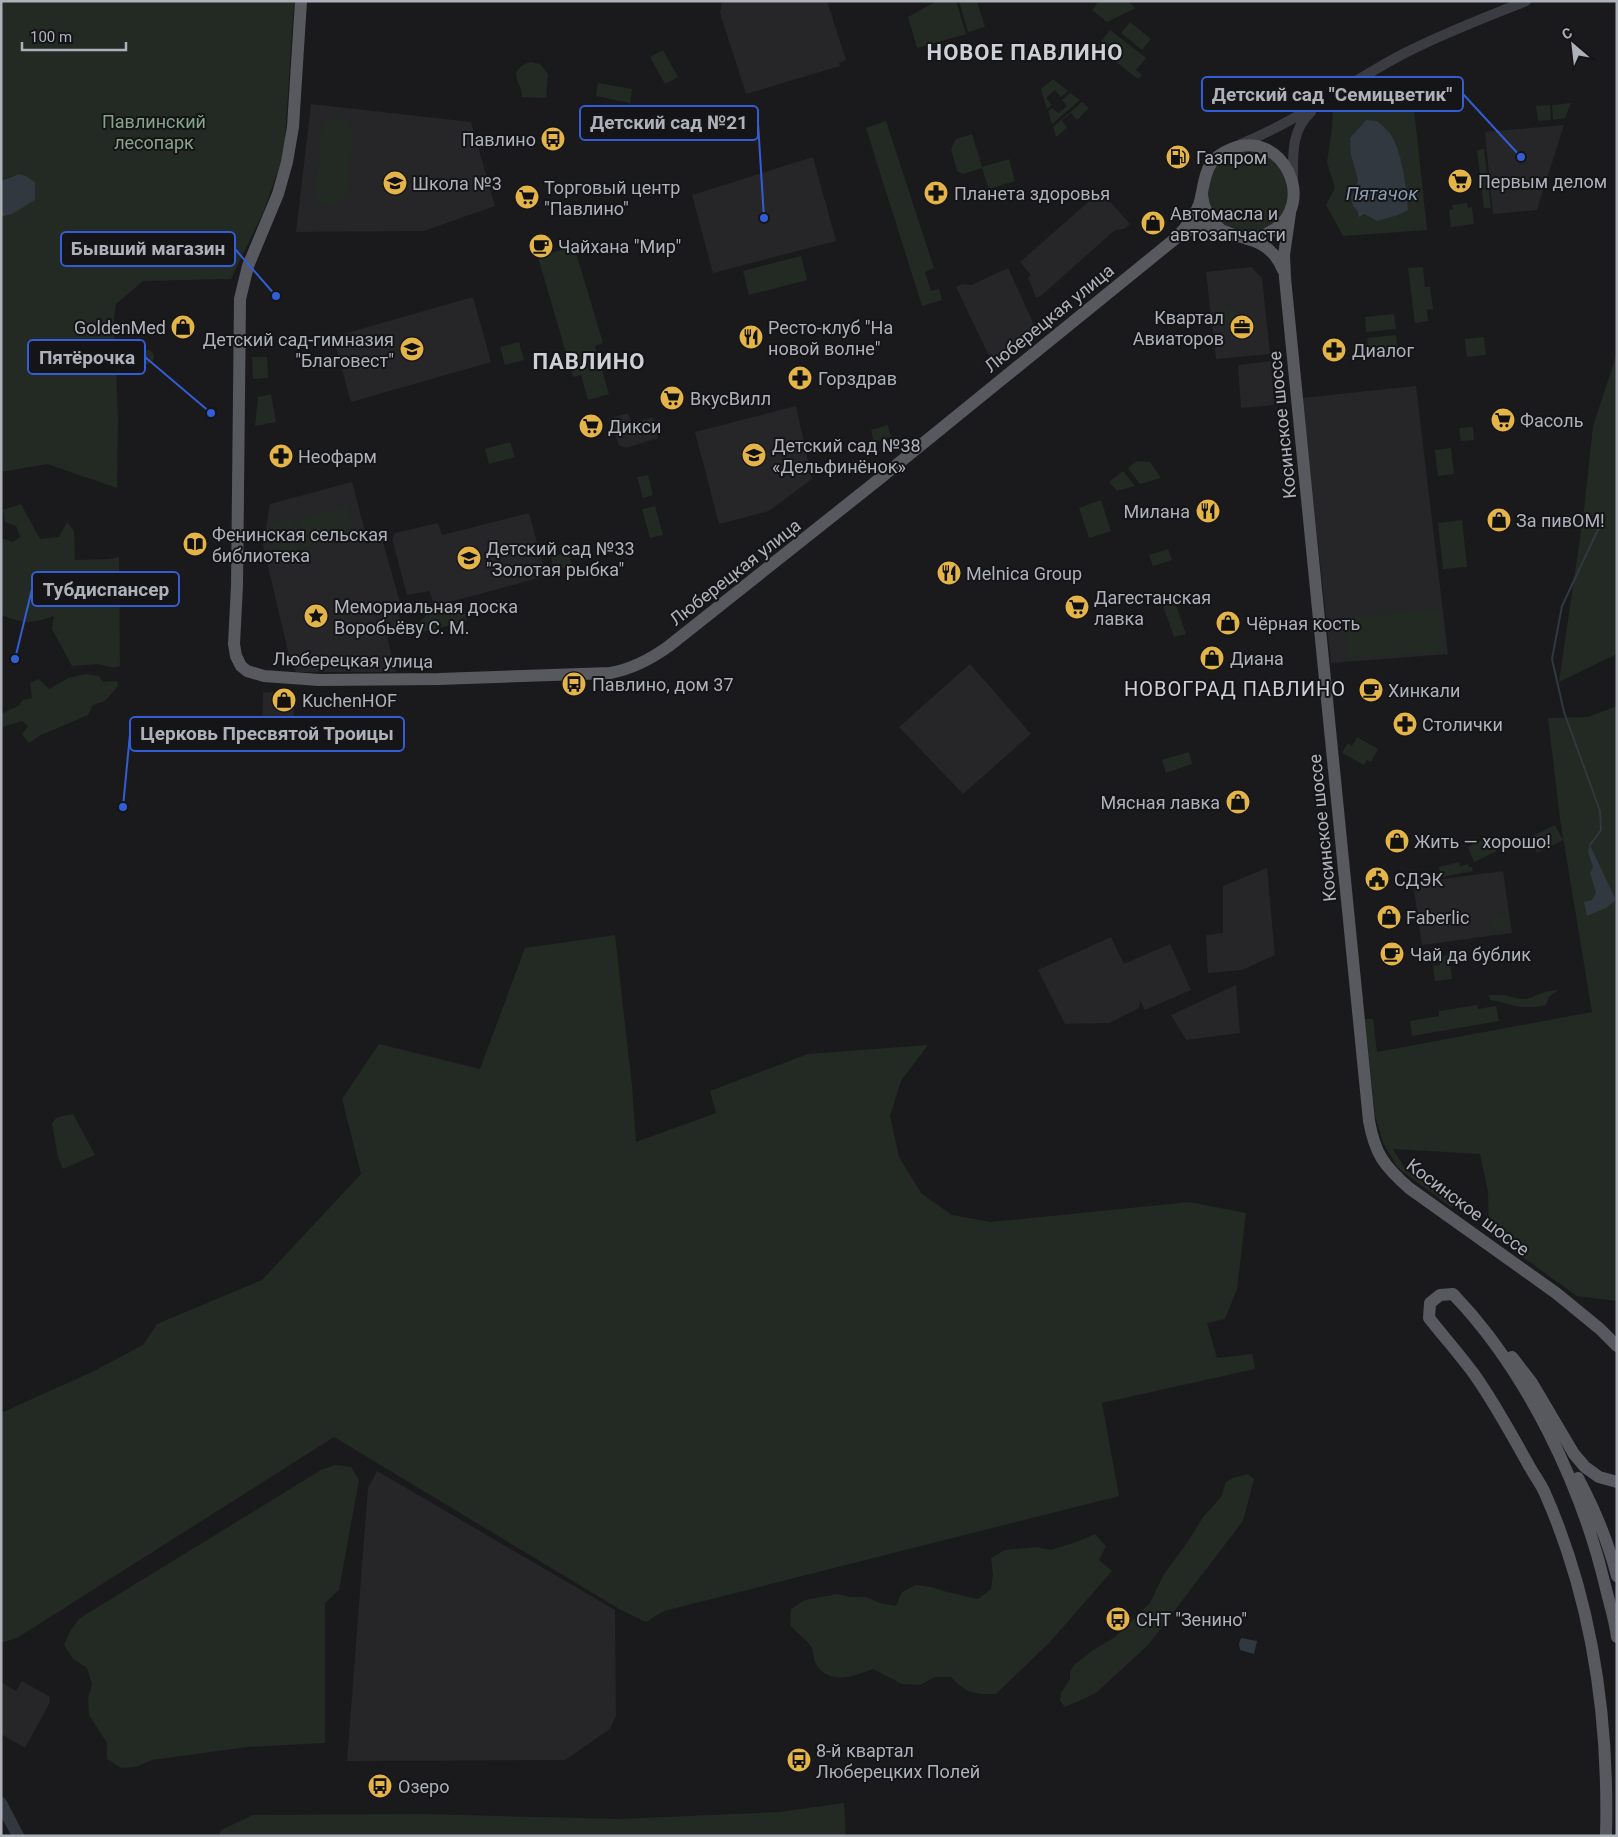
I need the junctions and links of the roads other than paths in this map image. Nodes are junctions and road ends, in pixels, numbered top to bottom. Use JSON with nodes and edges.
{"nodes":[{"id":1,"x":301,"y":1,"type":"edge"},
{"id":2,"x":1526,"y":1,"type":"edge"},
{"id":3,"x":1326,"y":99,"type":"junction"},
{"id":4,"x":1231,"y":148,"type":"junction"},
{"id":5,"x":1293,"y":183,"type":"junction"},
{"id":6,"x":1201,"y":190,"type":"junction"},
{"id":7,"x":1290,"y":210,"type":"junction"},
{"id":8,"x":1233,"y":235,"type":"junction"},
{"id":9,"x":1175,"y":239,"type":"junction"},
{"id":10,"x":1284,"y":278,"type":"junction"},
{"id":11,"x":1462,"y":1304,"type":"junction"},
{"id":12,"x":1617,"y":1346,"type":"edge"},
{"id":13,"x":1540,"y":1417,"type":"junction"},
{"id":14,"x":1617,"y":1482,"type":"edge"},
{"id":15,"x":1617,"y":1576,"type":"edge"},
{"id":16,"x":1617,"y":1637,"type":"edge"},
{"id":17,"x":1606,"y":1836,"type":"edge"}],
"edges":[{"from":1,"to":9,"type":"main road","name":"Люберецкая улица"},
{"from":2,"to":3,"type":"street"},
{"from":3,"to":4,"type":"street"},
{"from":3,"to":5,"type":"street"},
{"from":4,"to":5,"type":"main road"},
{"from":4,"to":6,"type":"main road"},
{"from":5,"to":7,"type":"main road"},
{"from":6,"to":8,"type":"main road"},
{"from":6,"to":9,"type":"main road"},
{"from":7,"to":8,"type":"main road"},
{"from":7,"to":10,"type":"main road","name":"Косинское шоссе"},
{"from":8,"to":9,"type":"main road","name":"Косинское шоссе"},
{"from":8,"to":10,"type":"main road","name":"Косинское шоссе"},
{"from":10,"to":12,"type":"main road","name":"Косинское шоссе"},
{"from":11,"to":13,"type":"main road"},
{"from":11,"to":14,"type":"main road"},
{"from":11,"to":17,"type":"main road"},
{"from":13,"to":15,"type":"main road"},
{"from":13,"to":16,"type":"main road"}]}
